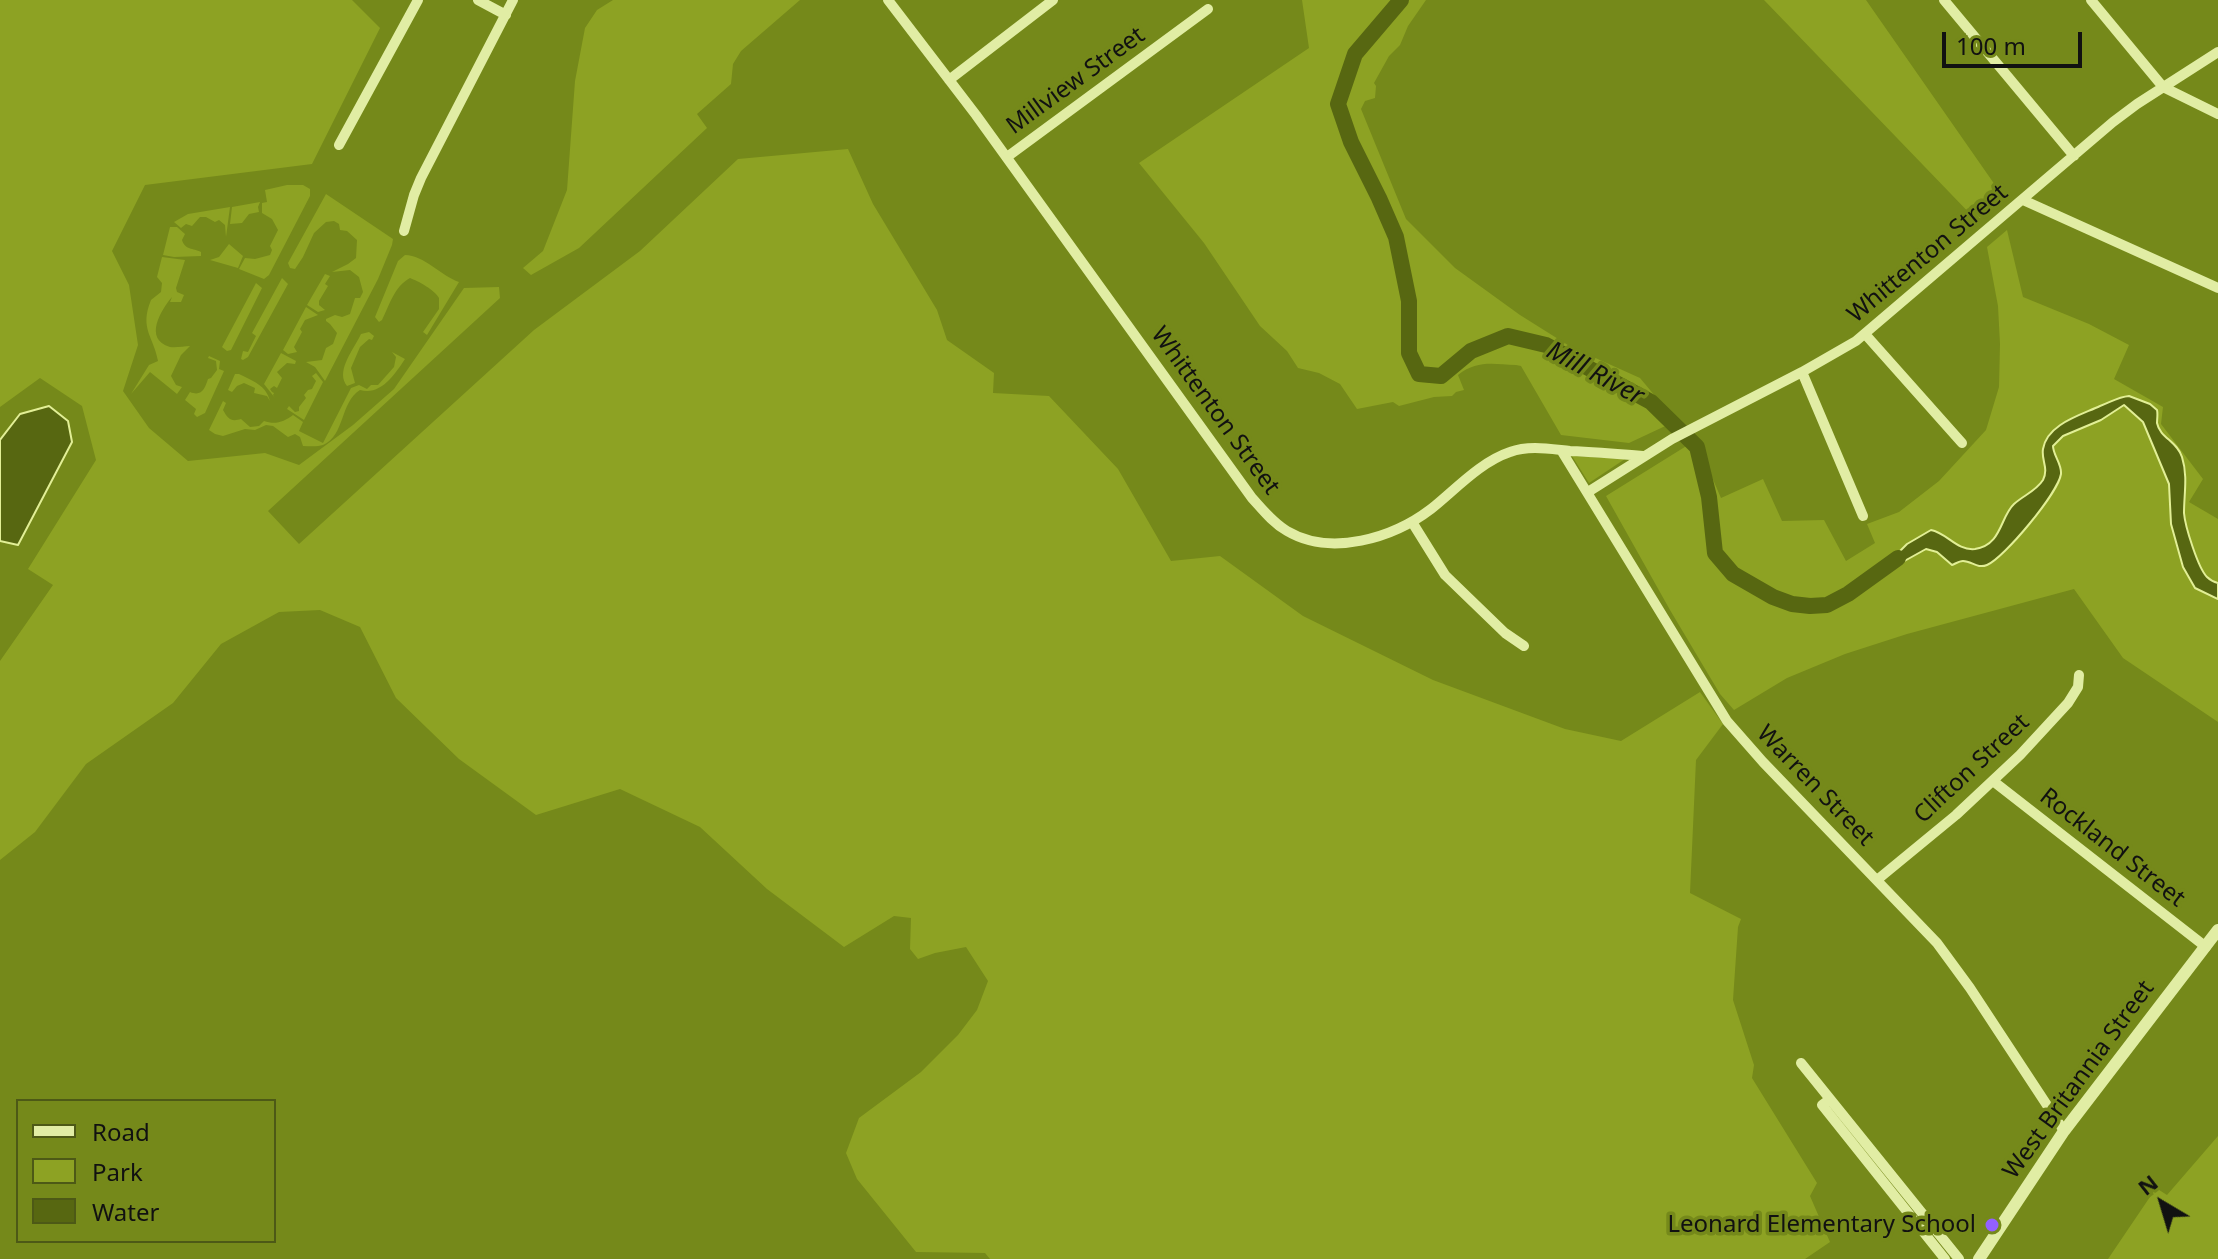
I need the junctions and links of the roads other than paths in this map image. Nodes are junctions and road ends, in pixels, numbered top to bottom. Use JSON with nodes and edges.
{"nodes":[{"id":1,"x":418,"y":0,"type":"edge"},
{"id":2,"x":478,"y":0,"type":"edge"},
{"id":3,"x":513,"y":0,"type":"edge"},
{"id":4,"x":888,"y":0,"type":"edge"},
{"id":5,"x":1053,"y":0,"type":"edge"},
{"id":6,"x":1944,"y":0,"type":"edge"},
{"id":7,"x":2091,"y":0,"type":"edge"},
{"id":8,"x":1208,"y":9,"type":"dead end"},
{"id":9,"x":506,"y":15,"type":"junction"},
{"id":10,"x":2218,"y":52,"type":"edge"},
{"id":11,"x":949,"y":80,"type":"junction"},
{"id":12,"x":2163,"y":87,"type":"junction"},
{"id":13,"x":2218,"y":114,"type":"edge"},
{"id":14,"x":339,"y":145,"type":"dead end"},
{"id":15,"x":2074,"y":156,"type":"junction"},
{"id":16,"x":1007,"y":157,"type":"junction"},
{"id":17,"x":2023,"y":200,"type":"junction"},
{"id":18,"x":404,"y":231,"type":"dead end"},
{"id":19,"x":2218,"y":288,"type":"edge"},
{"id":20,"x":1865,"y":334,"type":"junction"},
{"id":21,"x":1802,"y":372,"type":"junction"},
{"id":22,"x":1962,"y":443,"type":"dead end"},
{"id":23,"x":1561,"y":450,"type":"junction"},
{"id":24,"x":1643,"y":456,"type":"junction"},
{"id":25,"x":1588,"y":492,"type":"junction"},
{"id":26,"x":1863,"y":516,"type":"dead end"},
{"id":27,"x":1412,"y":522,"type":"junction"},
{"id":28,"x":1524,"y":646,"type":"dead end"},
{"id":29,"x":2079,"y":675,"type":"dead end"},
{"id":30,"x":1993,"y":781,"type":"junction"},
{"id":31,"x":1877,"y":880,"type":"junction"},
{"id":32,"x":2218,"y":930,"type":"edge"},
{"id":33,"x":2206,"y":947,"type":"junction"},
{"id":34,"x":1801,"y":1063,"type":"dead end"},
{"id":35,"x":1830,"y":1099,"type":"junction"},
{"id":36,"x":2064,"y":1131,"type":"junction"},
{"id":37,"x":1945,"y":1259,"type":"edge"},
{"id":38,"x":1959,"y":1259,"type":"edge"},
{"id":39,"x":1979,"y":1259,"type":"edge"}],
"edges":[{"from":1,"to":14,"type":"street"},
{"from":2,"to":9,"type":"street"},
{"from":3,"to":9,"type":"street"},
{"from":4,"to":11,"type":"street","name":"Whittenton Street"},
{"from":5,"to":11,"type":"street"},
{"from":6,"to":15,"type":"street"},
{"from":7,"to":12,"type":"street"},
{"from":8,"to":16,"type":"street","name":"Millview Street"},
{"from":9,"to":18,"type":"street"},
{"from":10,"to":12,"type":"street","name":"Whittenton Street"},
{"from":11,"to":16,"type":"street","name":"Whittenton Street"},
{"from":12,"to":13,"type":"street"},
{"from":12,"to":15,"type":"street","name":"Whittenton Street"},
{"from":15,"to":17,"type":"street","name":"Whittenton Street"},
{"from":16,"to":27,"type":"street","name":"Whittenton Street"},
{"from":17,"to":19,"type":"street"},
{"from":17,"to":20,"type":"street","name":"Whittenton Street"},
{"from":20,"to":21,"type":"street","name":"Whittenton Street"},
{"from":20,"to":22,"type":"street"},
{"from":21,"to":24,"type":"street","name":"Whittenton Street"},
{"from":21,"to":26,"type":"street"},
{"from":23,"to":24,"type":"street","name":"Whittenton Street"},
{"from":23,"to":25,"type":"street","name":"Warren Street"},
{"from":23,"to":27,"type":"street","name":"Whittenton Street"},
{"from":24,"to":25,"type":"street","name":"Whittenton Street"},
{"from":25,"to":31,"type":"street","name":"Warren Street"},
{"from":27,"to":28,"type":"street"},
{"from":29,"to":30,"type":"street","name":"Clifton Street"},
{"from":30,"to":31,"type":"street","name":"Clifton Street"},
{"from":30,"to":33,"type":"street","name":"Rockland Street"},
{"from":31,"to":36,"type":"street","name":"Warren Street"},
{"from":32,"to":33,"type":"street","name":"West Britannia Street"},
{"from":33,"to":36,"type":"street","name":"West Britannia Street"},
{"from":34,"to":35,"type":"street"},
{"from":35,"to":37,"type":"street"},
{"from":35,"to":38,"type":"street"},
{"from":36,"to":39,"type":"street","name":"West Britannia Street"}]}
